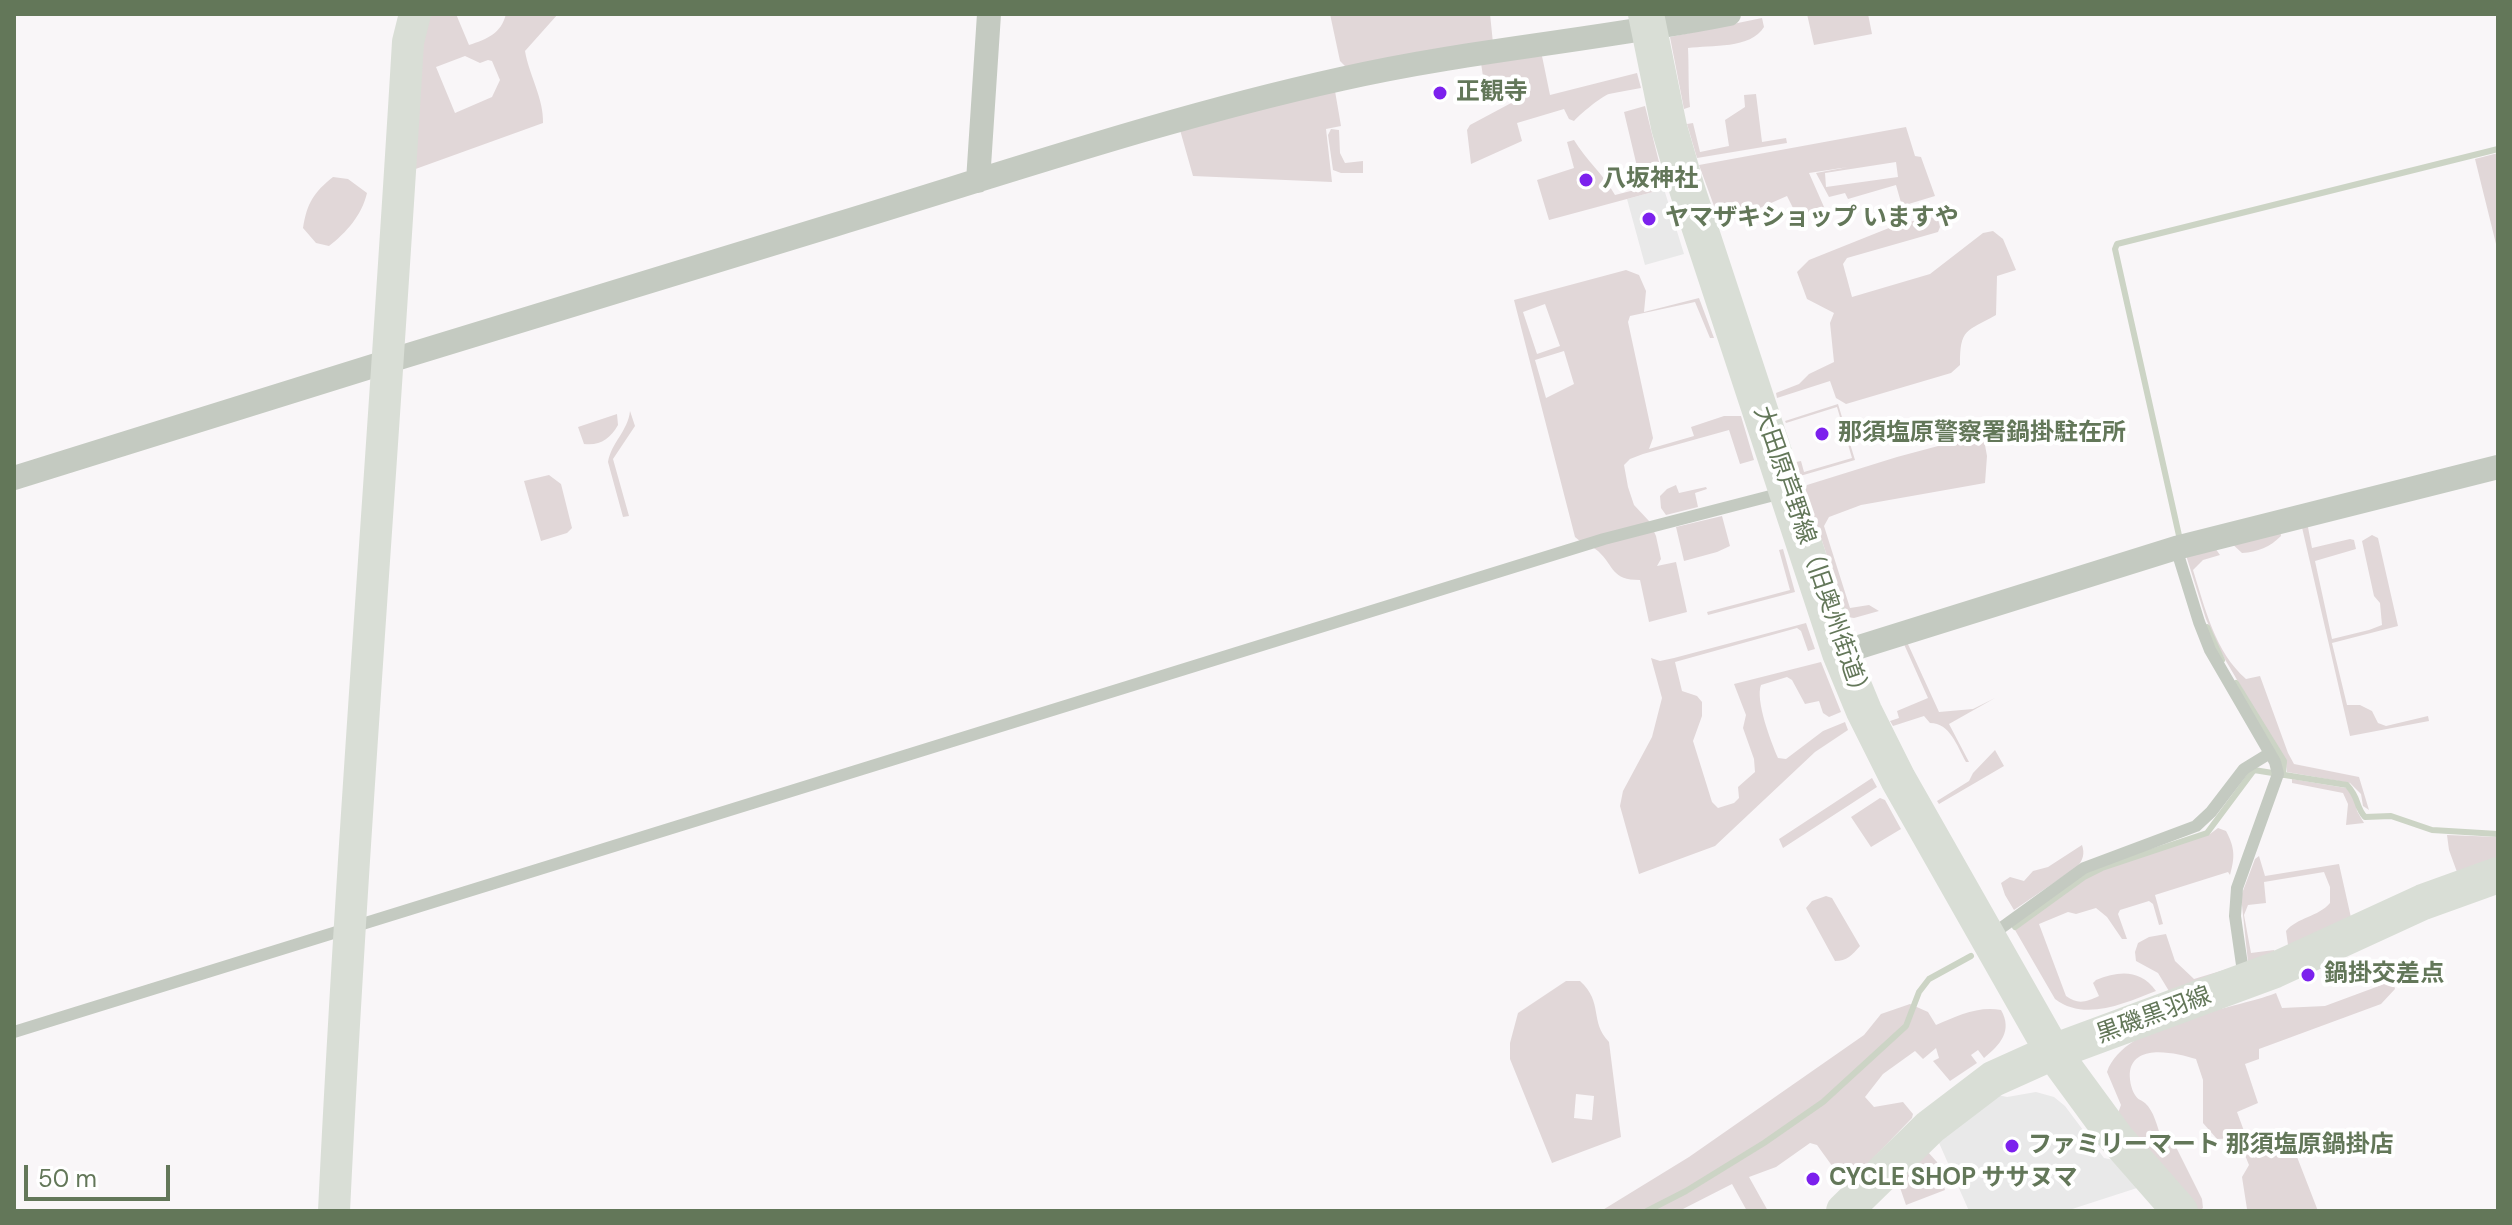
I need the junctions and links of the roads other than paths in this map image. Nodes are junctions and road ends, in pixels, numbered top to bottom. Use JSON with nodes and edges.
{"nodes":[{"id":1,"x":415,"y":14,"type":"edge"},
{"id":2,"x":989,"y":14,"type":"edge"},
{"id":3,"x":1729,"y":14,"type":"edge"},
{"id":4,"x":1647,"y":22,"type":"edge"},
{"id":5,"x":978,"y":181,"type":"junction"},
{"id":6,"x":390,"y":360,"type":"junction"},
{"id":7,"x":2498,"y":467,"type":"edge"},
{"id":8,"x":14,"y":478,"type":"edge"},
{"id":9,"x":1788,"y":492,"type":"junction"},
{"id":10,"x":2176,"y":548,"type":"junction"},
{"id":11,"x":1840,"y":653,"type":"junction"},
{"id":12,"x":2270,"y":753,"type":"junction"},
{"id":13,"x":2498,"y":875,"type":"edge"},
{"id":14,"x":348,"y":930,"type":"junction"},
{"id":15,"x":1988,"y":938,"type":"junction"},
{"id":16,"x":2245,"y":982,"type":"junction"},
{"id":17,"x":14,"y":1032,"type":"edge"},
{"id":18,"x":2053,"y":1052,"type":"junction"},
{"id":19,"x":334,"y":1211,"type":"edge"},
{"id":20,"x":1844,"y":1211,"type":"edge"},
{"id":21,"x":2180,"y":1211,"type":"edge"}],
"edges":[{"from":1,"to":6,"type":"street"},
{"from":2,"to":5,"type":"street"},
{"from":3,"to":4,"type":"street"},
{"from":4,"to":5,"type":"street"},
{"from":4,"to":9,"type":"main road","name":"大田原芦野線（旧奥州街道）"},
{"from":5,"to":6,"type":"street"},
{"from":6,"to":8,"type":"street"},
{"from":6,"to":14,"type":"street"},
{"from":7,"to":10,"type":"street"},
{"from":9,"to":11,"type":"main road","name":"大田原芦野線（旧奥州街道）"},
{"from":9,"to":14,"type":"lane"},
{"from":10,"to":11,"type":"street"},
{"from":10,"to":12,"type":"lane"},
{"from":11,"to":15,"type":"main road","name":"大田原芦野線（旧奥州街道）"},
{"from":12,"to":15,"type":"lane"},
{"from":12,"to":16,"type":"lane"},
{"from":13,"to":16,"type":"main road","name":"黒磯黒羽線"},
{"from":14,"to":17,"type":"lane"},
{"from":14,"to":19,"type":"street"},
{"from":15,"to":18,"type":"main road","name":"大田原芦野線（旧奥州街道）"},
{"from":16,"to":18,"type":"main road","name":"黒磯黒羽線"},
{"from":18,"to":20,"type":"main road","name":"黒磯黒羽線"},
{"from":18,"to":21,"type":"main road","name":"大田原芦野線（旧奥州街道）"}]}
